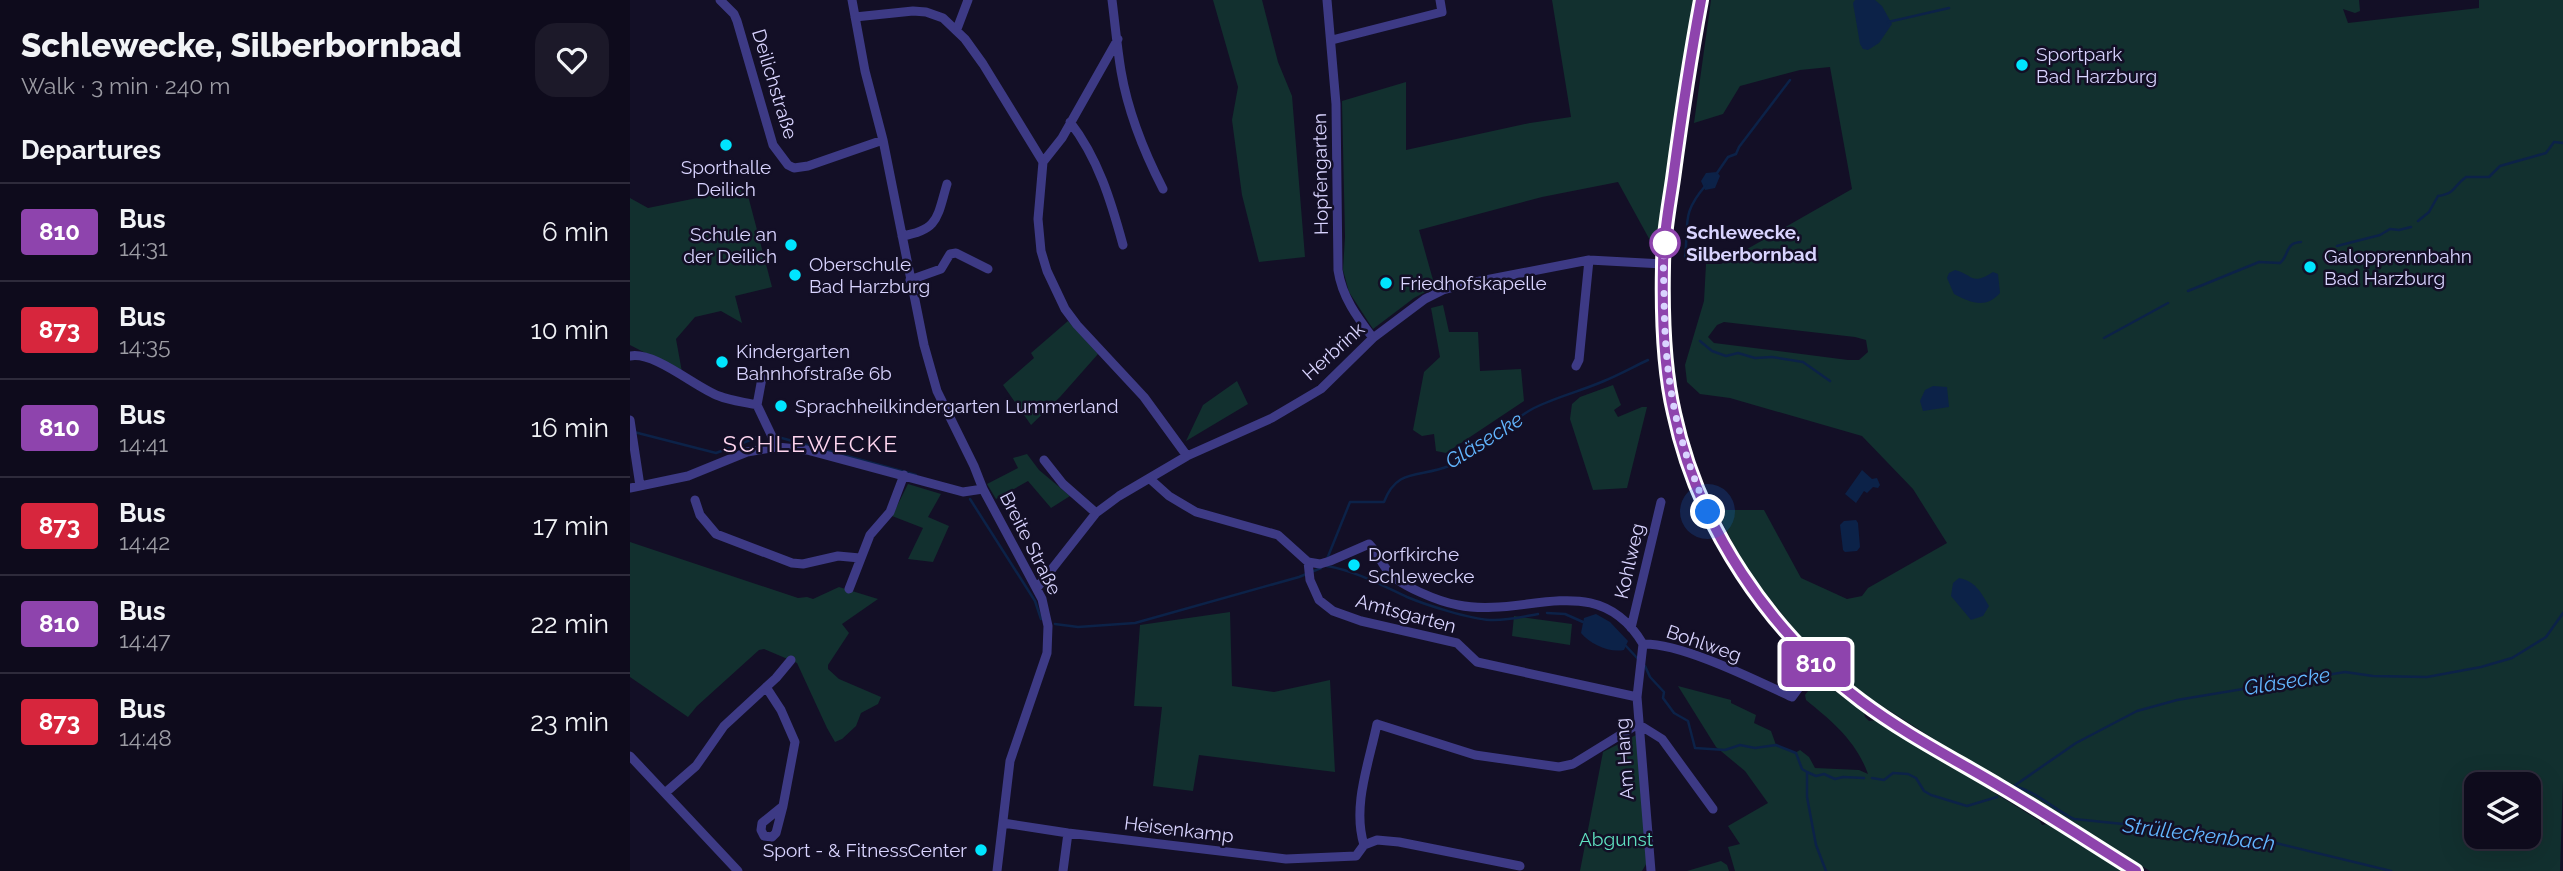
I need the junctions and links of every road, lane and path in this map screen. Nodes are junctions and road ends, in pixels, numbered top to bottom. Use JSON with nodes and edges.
{"nodes":[{"id":1,"x":720,"y":0,"type":"edge"},
{"id":2,"x":852,"y":0,"type":"edge"},
{"id":3,"x":968,"y":0,"type":"edge"},
{"id":4,"x":1111,"y":0,"type":"edge"},
{"id":5,"x":1328,"y":0,"type":"edge"},
{"id":6,"x":1440,"y":0,"type":"edge"},
{"id":7,"x":1701,"y":0,"type":"edge"},
{"id":8,"x":855,"y":17,"type":"junction"},
{"id":9,"x":957,"y":29,"type":"junction"},
{"id":10,"x":1118,"y":40,"type":"junction"},
{"id":11,"x":1332,"y":40,"type":"junction"},
{"id":12,"x":1069,"y":122,"type":"junction"},
{"id":13,"x":883,"y":140,"type":"junction"},
{"id":14,"x":1042,"y":162,"type":"junction"},
{"id":15,"x":947,"y":184,"type":"dead end"},
{"id":16,"x":1163,"y":190,"type":"dead end"},
{"id":17,"x":902,"y":236,"type":"junction"},
{"id":18,"x":1123,"y":245,"type":"dead end"},
{"id":19,"x":1589,"y":260,"type":"junction"},
{"id":20,"x":1663,"y":264,"type":"junction"},
{"id":21,"x":988,"y":269,"type":"dead end"},
{"id":22,"x":910,"y":280,"type":"junction"},
{"id":23,"x":1373,"y":338,"type":"junction"},
{"id":24,"x":630,"y":356,"type":"edge"},
{"id":25,"x":1576,"y":366,"type":"dead end"},
{"id":26,"x":762,"y":378,"type":"dead end"},
{"id":27,"x":757,"y":405,"type":"junction"},
{"id":28,"x":631,"y":425,"type":"edge"},
{"id":29,"x":777,"y":447,"type":"junction"},
{"id":30,"x":1187,"y":456,"type":"junction"},
{"id":31,"x":1044,"y":460,"type":"dead end"},
{"id":32,"x":904,"y":475,"type":"junction"},
{"id":33,"x":1150,"y":479,"type":"junction"},
{"id":34,"x":635,"y":487,"type":"edge"},
{"id":35,"x":983,"y":489,"type":"junction"},
{"id":36,"x":695,"y":500,"type":"dead end"},
{"id":37,"x":1661,"y":502,"type":"dead end"},
{"id":38,"x":1096,"y":513,"type":"junction"},
{"id":39,"x":860,"y":558,"type":"junction"},
{"id":40,"x":1309,"y":565,"type":"junction"},
{"id":41,"x":1037,"y":588,"type":"junction"},
{"id":42,"x":849,"y":589,"type":"dead end"},
{"id":43,"x":1631,"y":628,"type":"junction"},
{"id":44,"x":1643,"y":649,"type":"junction"},
{"id":45,"x":791,"y":660,"type":"dead end"},
{"id":46,"x":1816,"y":664,"type":"junction"},
{"id":47,"x":766,"y":687,"type":"junction"},
{"id":48,"x":1637,"y":696,"type":"junction"},
{"id":49,"x":1639,"y":724,"type":"junction"},
{"id":50,"x":630,"y":756,"type":"edge"},
{"id":51,"x":665,"y":793,"type":"junction"},
{"id":52,"x":783,"y":806,"type":"dead end"},
{"id":53,"x":1713,"y":809,"type":"dead end"},
{"id":54,"x":1003,"y":823,"type":"junction"},
{"id":55,"x":1068,"y":833,"type":"junction"},
{"id":56,"x":1364,"y":845,"type":"junction"},
{"id":57,"x":1286,"y":859,"type":"junction"},
{"id":58,"x":1520,"y":866,"type":"dead end"},
{"id":59,"x":738,"y":871,"type":"edge"},
{"id":60,"x":997,"y":871,"type":"edge"},
{"id":61,"x":1063,"y":871,"type":"edge"},
{"id":62,"x":1285,"y":871,"type":"edge"},
{"id":63,"x":1651,"y":871,"type":"edge"},
{"id":64,"x":2136,"y":871,"type":"edge"}],
"edges":[{"from":1,"to":13,"type":"street","name":"Deilichstraße"},
{"from":2,"to":8,"type":"street","name":"Breite Straße"},
{"from":3,"to":9,"type":"street"},
{"from":4,"to":10,"type":"street"},
{"from":5,"to":11,"type":"street","name":"Hopfengarten"},
{"from":6,"to":11,"type":"street"},
{"from":7,"to":20,"type":"main road"},
{"from":8,"to":9,"type":"street"},
{"from":8,"to":13,"type":"street","name":"Breite Straße"},
{"from":9,"to":14,"type":"street"},
{"from":10,"to":12,"type":"street"},
{"from":10,"to":16,"type":"street"},
{"from":11,"to":23,"type":"street","name":"Hopfengarten"},
{"from":12,"to":14,"type":"street"},
{"from":12,"to":18,"type":"street"},
{"from":13,"to":17,"type":"street","name":"Breite Straße"},
{"from":14,"to":30,"type":"street"},
{"from":15,"to":17,"type":"street"},
{"from":17,"to":22,"type":"street","name":"Breite Straße"},
{"from":19,"to":20,"type":"street","name":"Herbrink"},
{"from":19,"to":23,"type":"street","name":"Herbrink"},
{"from":19,"to":25,"type":"street"},
{"from":20,"to":46,"type":"main road"},
{"from":21,"to":22,"type":"street"},
{"from":22,"to":35,"type":"street","name":"Breite Straße"},
{"from":23,"to":30,"type":"street","name":"Herbrink"},
{"from":24,"to":27,"type":"street"},
{"from":26,"to":27,"type":"street"},
{"from":27,"to":29,"type":"street"},
{"from":28,"to":34,"type":"street"},
{"from":29,"to":32,"type":"street"},
{"from":29,"to":34,"type":"street"},
{"from":30,"to":33,"type":"street","name":"Herbrink"},
{"from":31,"to":38,"type":"street"},
{"from":32,"to":35,"type":"street"},
{"from":32,"to":39,"type":"street"},
{"from":33,"to":38,"type":"street","name":"Herbrink"},
{"from":33,"to":40,"type":"street"},
{"from":35,"to":41,"type":"street","name":"Breite Straße"},
{"from":36,"to":39,"type":"street"},
{"from":37,"to":43,"type":"street","name":"Kohlweg"},
{"from":38,"to":41,"type":"street","name":"Herbrink"},
{"from":39,"to":42,"type":"street"},
{"from":40,"to":43,"type":"street"},
{"from":40,"to":48,"type":"street","name":"Amtsgarten"},
{"from":41,"to":54,"type":"street","name":"Breite Straße"},
{"from":43,"to":44,"type":"street"},
{"from":44,"to":46,"type":"street","name":"Bohlweg"},
{"from":44,"to":48,"type":"street","name":"Am Hang"},
{"from":45,"to":47,"type":"street"},
{"from":46,"to":64,"type":"main road"},
{"from":47,"to":51,"type":"street"},
{"from":47,"to":52,"type":"street"},
{"from":48,"to":49,"type":"street","name":"Am Hang"},
{"from":49,"to":53,"type":"street"},
{"from":49,"to":56,"type":"street"},
{"from":49,"to":63,"type":"street","name":"Am Hang"},
{"from":50,"to":51,"type":"street"},
{"from":51,"to":59,"type":"street"},
{"from":54,"to":55,"type":"street","name":"Heisenkamp"},
{"from":54,"to":60,"type":"street","name":"Breite Straße"},
{"from":55,"to":57,"type":"street","name":"Heisenkamp"},
{"from":55,"to":61,"type":"street"},
{"from":56,"to":57,"type":"street","name":"Heisenkamp"},
{"from":56,"to":58,"type":"street"},
{"from":57,"to":62,"type":"street"}]}
